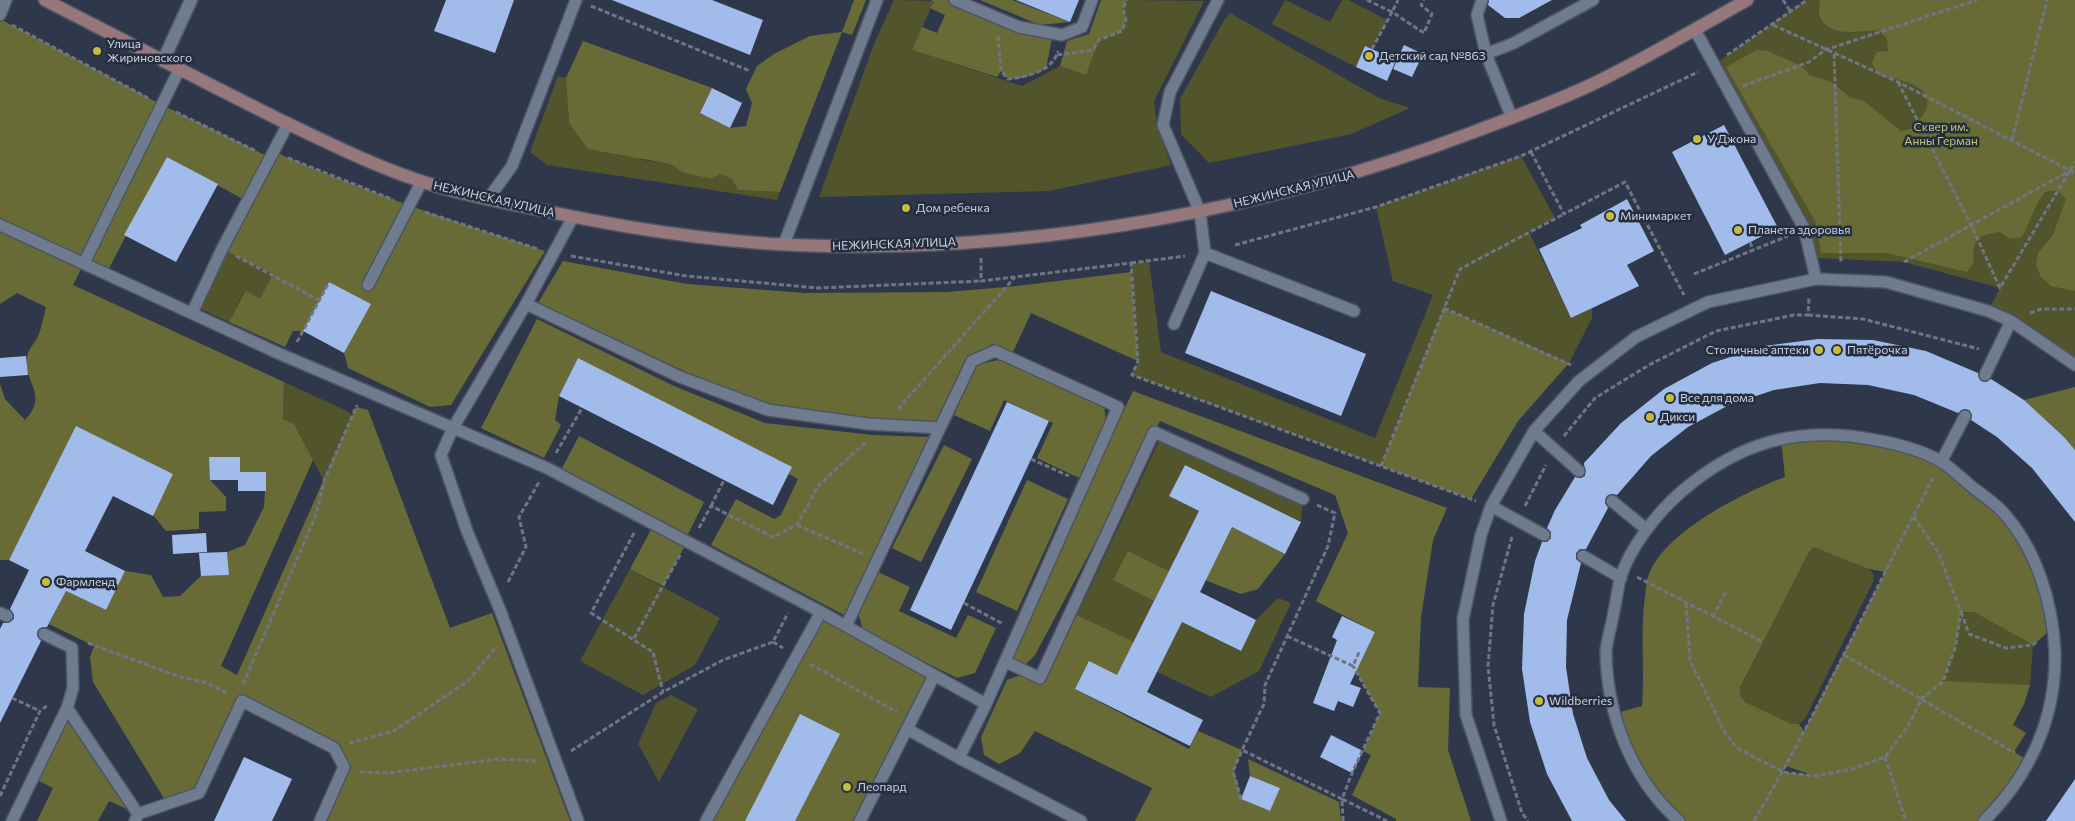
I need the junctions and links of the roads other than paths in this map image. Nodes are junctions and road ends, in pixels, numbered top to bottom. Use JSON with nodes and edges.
{"nodes":[{"id":1,"x":6,"y":0,"type":"edge"},
{"id":2,"x":45,"y":0,"type":"edge"},
{"id":3,"x":191,"y":0,"type":"edge"},
{"id":4,"x":877,"y":0,"type":"edge"},
{"id":5,"x":955,"y":0,"type":"edge"},
{"id":6,"x":1092,"y":0,"type":"edge"},
{"id":7,"x":1218,"y":0,"type":"edge"},
{"id":8,"x":1482,"y":0,"type":"edge"},
{"id":9,"x":1593,"y":0,"type":"edge"},
{"id":10,"x":1747,"y":0,"type":"edge"},
{"id":11,"x":581,"y":2,"type":"edge"},
{"id":12,"x":4,"y":19,"type":"edge"},
{"id":13,"x":1695,"y":30,"type":"junction"},
{"id":14,"x":1486,"y":54,"type":"junction"},
{"id":15,"x":163,"y":61,"type":"junction"},
{"id":16,"x":179,"y":70,"type":"junction"},
{"id":17,"x":1512,"y":118,"type":"junction"},
{"id":18,"x":288,"y":124,"type":"junction"},
{"id":19,"x":422,"y":181,"type":"junction"},
{"id":20,"x":488,"y":198,"type":"junction"},
{"id":21,"x":1200,"y":212,"type":"junction"},
{"id":22,"x":573,"y":217,"type":"junction"},
{"id":23,"x":0,"y":225,"type":"edge"},
{"id":24,"x":784,"y":244,"type":"junction"},
{"id":25,"x":1204,"y":253,"type":"junction"},
{"id":26,"x":84,"y":263,"type":"junction"},
{"id":27,"x":1816,"y":279,"type":"junction"},
{"id":28,"x":368,"y":285,"type":"dead end"},
{"id":29,"x":526,"y":304,"type":"junction"},
{"id":30,"x":1354,"y":310,"type":"dead end"},
{"id":31,"x":192,"y":313,"type":"junction"},
{"id":32,"x":2011,"y":322,"type":"junction"},
{"id":33,"x":1174,"y":324,"type":"dead end"},
{"id":34,"x":2075,"y":365,"type":"edge"},
{"id":35,"x":1985,"y":376,"type":"dead end"},
{"id":36,"x":1965,"y":416,"type":"dead end"},
{"id":37,"x":453,"y":428,"type":"junction"},
{"id":38,"x":940,"y":428,"type":"junction"},
{"id":39,"x":1534,"y":431,"type":"junction"},
{"id":40,"x":1941,"y":462,"type":"junction"},
{"id":41,"x":1579,"y":471,"type":"dead end"},
{"id":42,"x":1303,"y":499,"type":"road end"},
{"id":43,"x":1612,"y":501,"type":"dead end"},
{"id":44,"x":1492,"y":506,"type":"junction"},
{"id":45,"x":1646,"y":530,"type":"junction"},
{"id":46,"x":1544,"y":535,"type":"dead end"},
{"id":47,"x":1583,"y":556,"type":"dead end"},
{"id":48,"x":1622,"y":574,"type":"junction"},
{"id":49,"x":821,"y":612,"type":"junction"},
{"id":50,"x":846,"y":626,"type":"junction"},
{"id":51,"x":44,"y":634,"type":"dead end"},
{"id":52,"x":1006,"y":662,"type":"junction"},
{"id":53,"x":934,"y":676,"type":"junction"},
{"id":54,"x":986,"y":704,"type":"junction"},
{"id":55,"x":67,"y":708,"type":"junction"},
{"id":56,"x":909,"y":725,"type":"junction"},
{"id":57,"x":959,"y":758,"type":"junction"},
{"id":58,"x":136,"y":818,"type":"edge"},
{"id":59,"x":12,"y":821,"type":"edge"},
{"id":60,"x":320,"y":821,"type":"edge"},
{"id":61,"x":578,"y":821,"type":"edge"},
{"id":62,"x":706,"y":821,"type":"edge"},
{"id":63,"x":860,"y":821,"type":"edge"},
{"id":64,"x":1081,"y":821,"type":"edge"},
{"id":65,"x":1501,"y":821,"type":"edge"},
{"id":66,"x":1679,"y":821,"type":"edge"},
{"id":67,"x":1984,"y":821,"type":"edge"}],
"edges":[{"from":1,"to":12,"type":"lane"},
{"from":2,"to":15,"type":"street","name":"НЕЖИНСКАЯ УЛИЦА"},
{"from":3,"to":15,"type":"street"},
{"from":4,"to":24,"type":"lane"},
{"from":5,"to":6,"type":"lane"},
{"from":7,"to":21,"type":"lane"},
{"from":8,"to":14,"type":"lane"},
{"from":9,"to":14,"type":"lane"},
{"from":10,"to":13,"type":"street","name":"НЕЖИНСКАЯ УЛИЦА"},
{"from":11,"to":20,"type":"lane"},
{"from":13,"to":17,"type":"street","name":"НЕЖИНСКАЯ УЛИЦА"},
{"from":13,"to":27,"type":"lane"},
{"from":14,"to":17,"type":"lane"},
{"from":15,"to":16,"type":"street","name":"НЕЖИНСКАЯ УЛИЦА"},
{"from":16,"to":18,"type":"street","name":"НЕЖИНСКАЯ УЛИЦА"},
{"from":16,"to":26,"type":"lane"},
{"from":17,"to":21,"type":"street","name":"НЕЖИНСКАЯ УЛИЦА"},
{"from":18,"to":19,"type":"street","name":"НЕЖИНСКАЯ УЛИЦА"},
{"from":18,"to":31,"type":"lane"},
{"from":19,"to":20,"type":"street","name":"НЕЖИНСКАЯ УЛИЦА"},
{"from":19,"to":28,"type":"lane"},
{"from":20,"to":22,"type":"street","name":"НЕЖИНСКАЯ УЛИЦА"},
{"from":21,"to":24,"type":"street","name":"НЕЖИНСКАЯ УЛИЦА"},
{"from":21,"to":25,"type":"lane"},
{"from":22,"to":24,"type":"street","name":"НЕЖИНСКАЯ УЛИЦА"},
{"from":22,"to":29,"type":"lane"},
{"from":23,"to":26,"type":"lane"},
{"from":25,"to":30,"type":"lane"},
{"from":25,"to":33,"type":"lane"},
{"from":26,"to":31,"type":"lane"},
{"from":27,"to":32,"type":"lane"},
{"from":27,"to":39,"type":"lane"},
{"from":29,"to":37,"type":"lane"},
{"from":29,"to":38,"type":"lane"},
{"from":31,"to":37,"type":"lane"},
{"from":32,"to":34,"type":"lane"},
{"from":32,"to":35,"type":"lane"},
{"from":36,"to":40,"type":"lane"},
{"from":37,"to":49,"type":"lane"},
{"from":37,"to":61,"type":"lane"},
{"from":38,"to":50,"type":"lane"},
{"from":38,"to":52,"type":"lane"},
{"from":39,"to":41,"type":"lane"},
{"from":39,"to":44,"type":"lane"},
{"from":40,"to":45,"type":"lane"},
{"from":40,"to":67,"type":"lane"},
{"from":42,"to":52,"type":"lane"},
{"from":43,"to":45,"type":"lane"},
{"from":44,"to":46,"type":"lane"},
{"from":44,"to":65,"type":"lane"},
{"from":45,"to":48,"type":"lane"},
{"from":47,"to":48,"type":"lane"},
{"from":48,"to":66,"type":"lane"},
{"from":49,"to":50,"type":"lane"},
{"from":49,"to":62,"type":"lane"},
{"from":50,"to":53,"type":"lane"},
{"from":51,"to":55,"type":"lane"},
{"from":52,"to":54,"type":"lane"},
{"from":53,"to":54,"type":"lane"},
{"from":53,"to":56,"type":"lane"},
{"from":54,"to":57,"type":"lane"},
{"from":55,"to":58,"type":"lane"},
{"from":55,"to":59,"type":"lane"},
{"from":56,"to":57,"type":"lane"},
{"from":56,"to":63,"type":"lane"},
{"from":57,"to":64,"type":"lane"},
{"from":58,"to":60,"type":"lane"}]}
